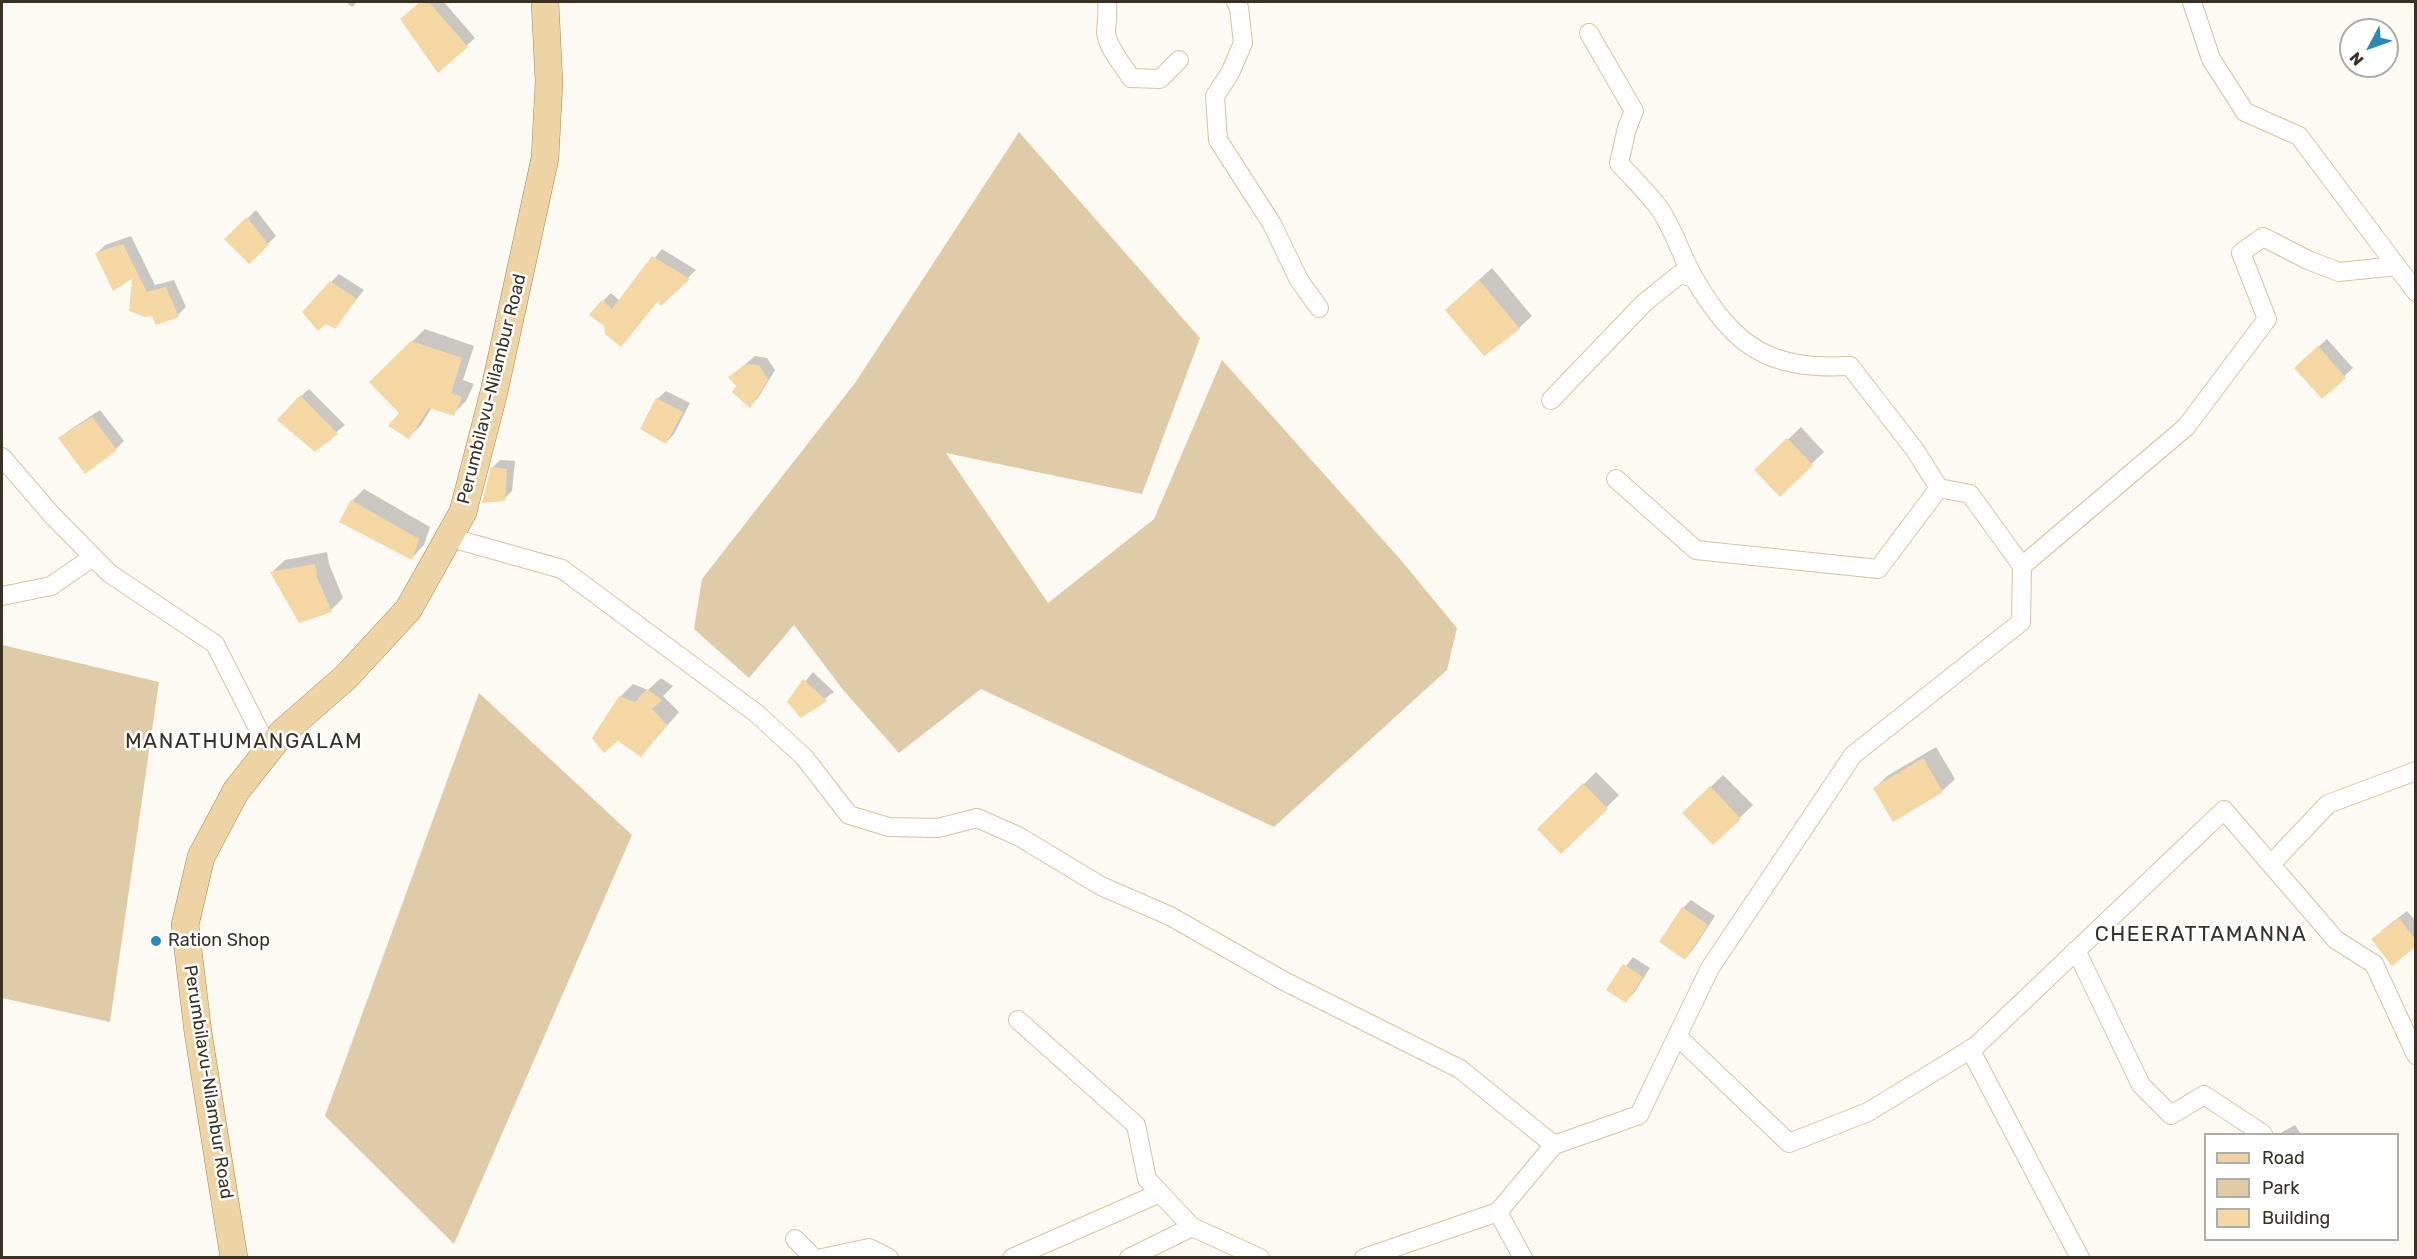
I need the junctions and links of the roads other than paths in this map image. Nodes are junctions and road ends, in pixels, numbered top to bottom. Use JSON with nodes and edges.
{"nodes":[{"id":1,"x":545,"y":2,"type":"edge"},
{"id":2,"x":1107,"y":2,"type":"edge"},
{"id":3,"x":1236,"y":2,"type":"edge"},
{"id":4,"x":2192,"y":2,"type":"edge"},
{"id":5,"x":1588,"y":33,"type":"dead end"},
{"id":6,"x":1179,"y":60,"type":"dead end"},
{"id":7,"x":2397,"y":266,"type":"junction"},
{"id":8,"x":1694,"y":278,"type":"junction"},
{"id":9,"x":2415,"y":292,"type":"edge"},
{"id":10,"x":1319,"y":308,"type":"dead end"},
{"id":11,"x":1551,"y":400,"type":"dead end"},
{"id":12,"x":2,"y":457,"type":"edge"},
{"id":13,"x":1616,"y":479,"type":"dead end"},
{"id":14,"x":1939,"y":488,"type":"junction"},
{"id":15,"x":448,"y":537,"type":"junction"},
{"id":16,"x":93,"y":557,"type":"junction"},
{"id":17,"x":2022,"y":566,"type":"junction"},
{"id":18,"x":2,"y":596,"type":"edge"},
{"id":19,"x":269,"y":750,"type":"junction"},
{"id":20,"x":2415,"y":771,"type":"edge"},
{"id":21,"x":2272,"y":862,"type":"junction"},
{"id":22,"x":2076,"y":950,"type":"junction"},
{"id":23,"x":1018,"y":1020,"type":"dead end"},
{"id":24,"x":1677,"y":1036,"type":"junction"},
{"id":25,"x":1970,"y":1049,"type":"junction"},
{"id":26,"x":2415,"y":1055,"type":"edge"},
{"id":27,"x":2261,"y":1133,"type":"edge"},
{"id":28,"x":1554,"y":1145,"type":"junction"},
{"id":29,"x":1160,"y":1193,"type":"junction"},
{"id":30,"x":1498,"y":1212,"type":"junction"},
{"id":31,"x":1191,"y":1227,"type":"junction"},
{"id":32,"x":795,"y":1239,"type":"dead end"},
{"id":33,"x":234,"y":1257,"type":"edge"},
{"id":34,"x":814,"y":1257,"type":"edge"},
{"id":35,"x":822,"y":1257,"type":"edge"},
{"id":36,"x":889,"y":1257,"type":"edge"},
{"id":37,"x":1012,"y":1257,"type":"edge"},
{"id":38,"x":1129,"y":1257,"type":"edge"},
{"id":39,"x":1260,"y":1257,"type":"edge"},
{"id":40,"x":1364,"y":1257,"type":"edge"},
{"id":41,"x":1523,"y":1257,"type":"edge"},
{"id":42,"x":2080,"y":1257,"type":"edge"}],
"edges":[{"from":1,"to":15,"type":"main road","name":"Perumbilavu-Nilambur Road"},
{"from":2,"to":6,"type":"street"},
{"from":3,"to":10,"type":"street"},
{"from":4,"to":7,"type":"street"},
{"from":5,"to":8,"type":"street"},
{"from":7,"to":9,"type":"street"},
{"from":7,"to":17,"type":"street"},
{"from":8,"to":11,"type":"street"},
{"from":8,"to":14,"type":"street"},
{"from":12,"to":16,"type":"street"},
{"from":13,"to":14,"type":"street"},
{"from":14,"to":17,"type":"street"},
{"from":15,"to":19,"type":"main road","name":"Perumbilavu-Nilambur Road"},
{"from":15,"to":28,"type":"street"},
{"from":16,"to":18,"type":"street"},
{"from":16,"to":19,"type":"street"},
{"from":17,"to":24,"type":"street"},
{"from":19,"to":33,"type":"main road","name":"Perumbilavu-Nilambur Road"},
{"from":20,"to":21,"type":"street"},
{"from":21,"to":22,"type":"street"},
{"from":21,"to":26,"type":"street"},
{"from":22,"to":25,"type":"street"},
{"from":22,"to":27,"type":"street"},
{"from":23,"to":29,"type":"street"},
{"from":24,"to":25,"type":"street"},
{"from":24,"to":28,"type":"street"},
{"from":25,"to":42,"type":"street"},
{"from":28,"to":30,"type":"street"},
{"from":29,"to":31,"type":"street"},
{"from":29,"to":37,"type":"street"},
{"from":30,"to":40,"type":"street"},
{"from":30,"to":41,"type":"street"},
{"from":31,"to":38,"type":"street"},
{"from":31,"to":39,"type":"street"},
{"from":32,"to":34,"type":"street"},
{"from":35,"to":36,"type":"street"}]}
